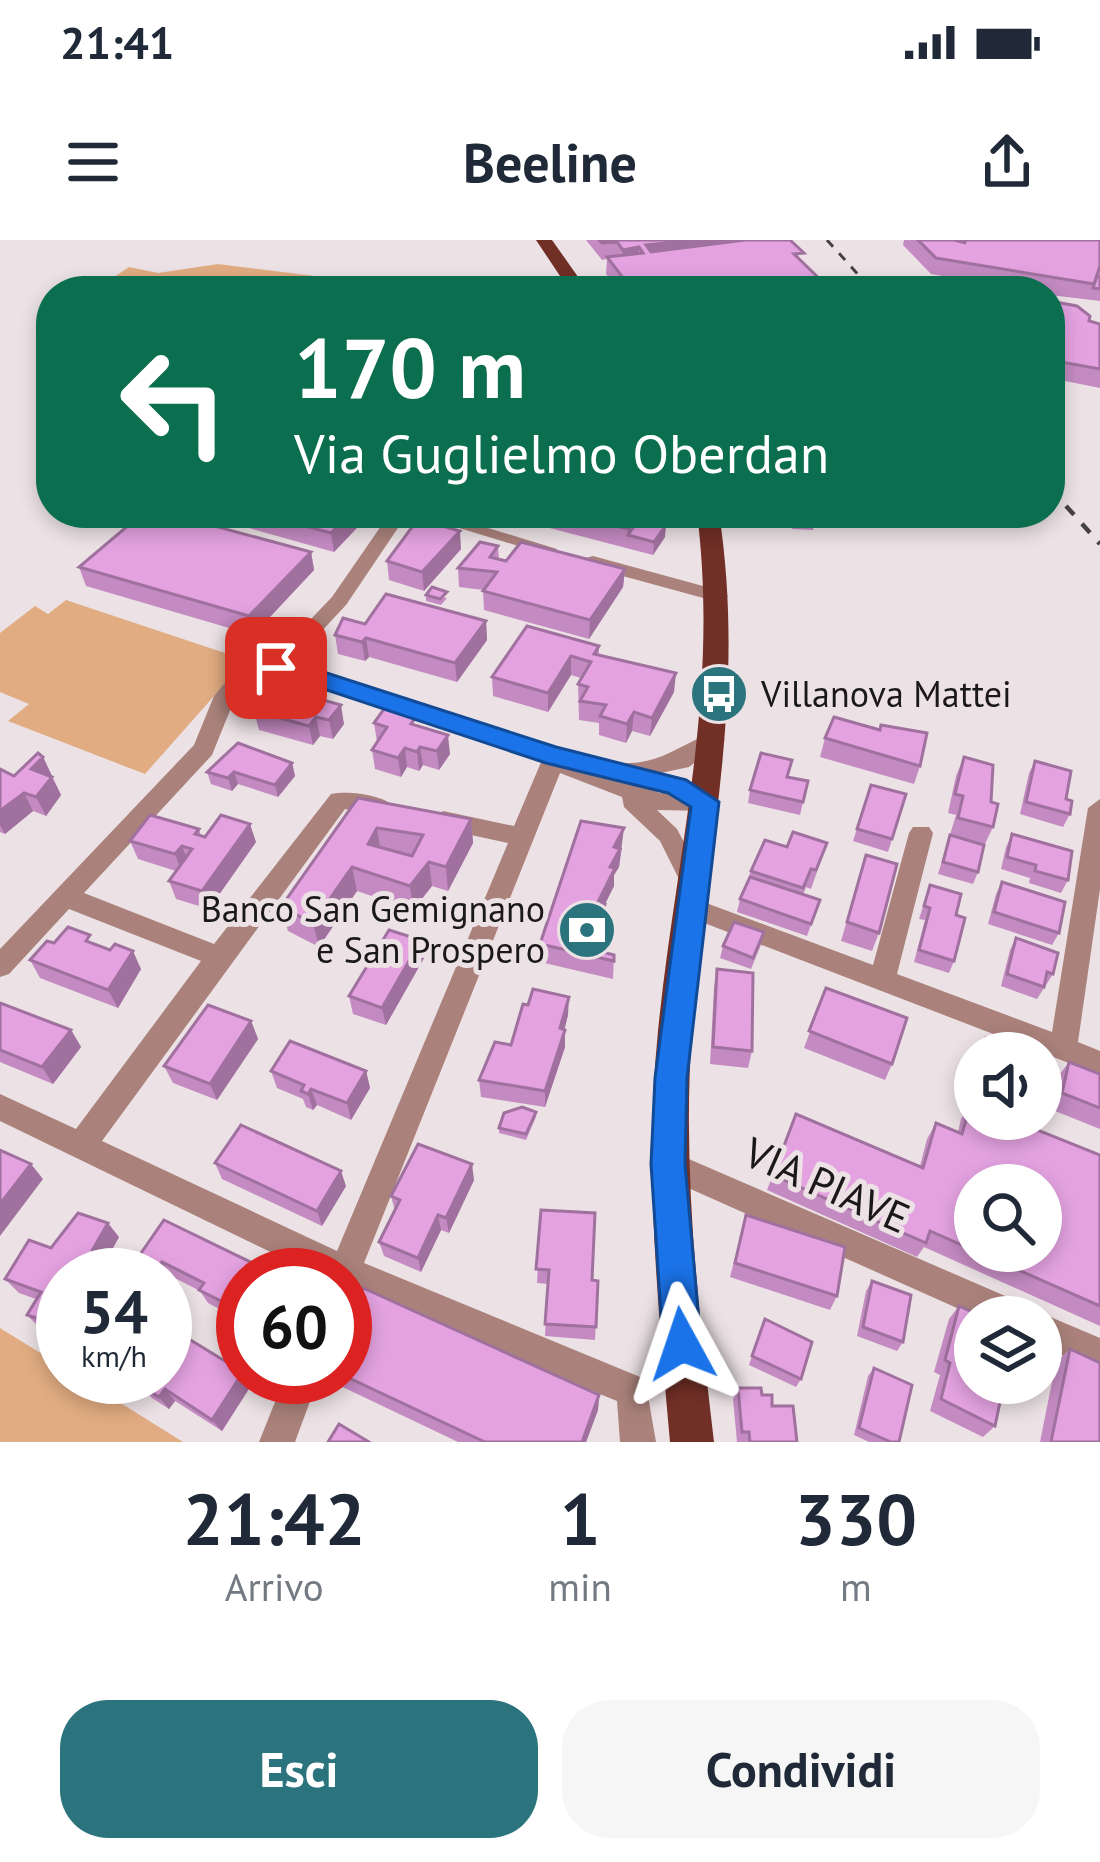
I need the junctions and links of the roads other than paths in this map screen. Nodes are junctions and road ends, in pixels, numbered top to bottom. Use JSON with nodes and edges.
{"nodes":[{"id":1,"x":544,"y":240,"type":"edge"},
{"id":2,"x":569,"y":276,"type":"edge"},
{"id":3,"x":389,"y":528,"type":"edge"},
{"id":4,"x":473,"y":528,"type":"edge"},
{"id":5,"x":710,"y":528,"type":"edge"},
{"id":6,"x":718,"y":596,"type":"junction"},
{"id":7,"x":276,"y":668,"type":"junction"},
{"id":8,"x":714,"y":740,"type":"junction"},
{"id":9,"x":555,"y":756,"type":"junction"},
{"id":10,"x":618,"y":780,"type":"junction"},
{"id":11,"x":705,"y":802,"type":"junction"},
{"id":12,"x":1100,"y":808,"type":"edge"},
{"id":13,"x":921,"y":833,"type":"dead end"},
{"id":14,"x":523,"y":837,"type":"junction"},
{"id":15,"x":692,"y":895,"type":"junction"},
{"id":16,"x":64,"y":896,"type":"junction"},
{"id":17,"x":219,"y":957,"type":"junction"},
{"id":18,"x":0,"y":966,"type":"edge"},
{"id":19,"x":883,"y":979,"type":"junction"},
{"id":20,"x":1063,"y":1049,"type":"junction"},
{"id":21,"x":1100,"y":1063,"type":"edge"},
{"id":22,"x":0,"y":1107,"type":"edge"},
{"id":23,"x":82,"y":1145,"type":"junction"},
{"id":24,"x":668,"y":1164,"type":"junction"},
{"id":25,"x":293,"y":1248,"type":"edge"},
{"id":26,"x":354,"y":1248,"type":"edge"},
{"id":27,"x":372,"y":1284,"type":"edge"},
{"id":28,"x":967,"y":1296,"type":"edge"},
{"id":29,"x":1062,"y":1338,"type":"edge"},
{"id":30,"x":1100,"y":1355,"type":"edge"},
{"id":31,"x":292,"y":1404,"type":"edge"},
{"id":32,"x":277,"y":1442,"type":"edge"},
{"id":33,"x":638,"y":1442,"type":"edge"},
{"id":34,"x":692,"y":1442,"type":"edge"}],
"edges":[{"from":1,"to":2,"type":"main road"},
{"from":3,"to":7,"type":"street"},
{"from":4,"to":6,"type":"street"},
{"from":5,"to":6,"type":"main road"},
{"from":6,"to":8,"type":"main road"},
{"from":7,"to":9,"type":"street"},
{"from":7,"to":16,"type":"street"},
{"from":8,"to":10,"type":"street"},
{"from":8,"to":11,"type":"main road"},
{"from":9,"to":10,"type":"street"},
{"from":9,"to":14,"type":"street"},
{"from":10,"to":11,"type":"street"},
{"from":10,"to":15,"type":"street"},
{"from":11,"to":15,"type":"main road"},
{"from":12,"to":20,"type":"street"},
{"from":13,"to":19,"type":"street"},
{"from":14,"to":17,"type":"street"},
{"from":14,"to":26,"type":"street"},
{"from":15,"to":19,"type":"street"},
{"from":15,"to":24,"type":"main road"},
{"from":16,"to":17,"type":"street"},
{"from":16,"to":18,"type":"street"},
{"from":17,"to":23,"type":"street"},
{"from":19,"to":20,"type":"street"},
{"from":20,"to":21,"type":"street"},
{"from":22,"to":23,"type":"street"},
{"from":23,"to":25,"type":"street"},
{"from":24,"to":28,"type":"street","name":"VIA PIAVE"},
{"from":24,"to":34,"type":"main road"},
{"from":27,"to":33,"type":"street"},
{"from":29,"to":30,"type":"street"},
{"from":31,"to":32,"type":"street"}]}
